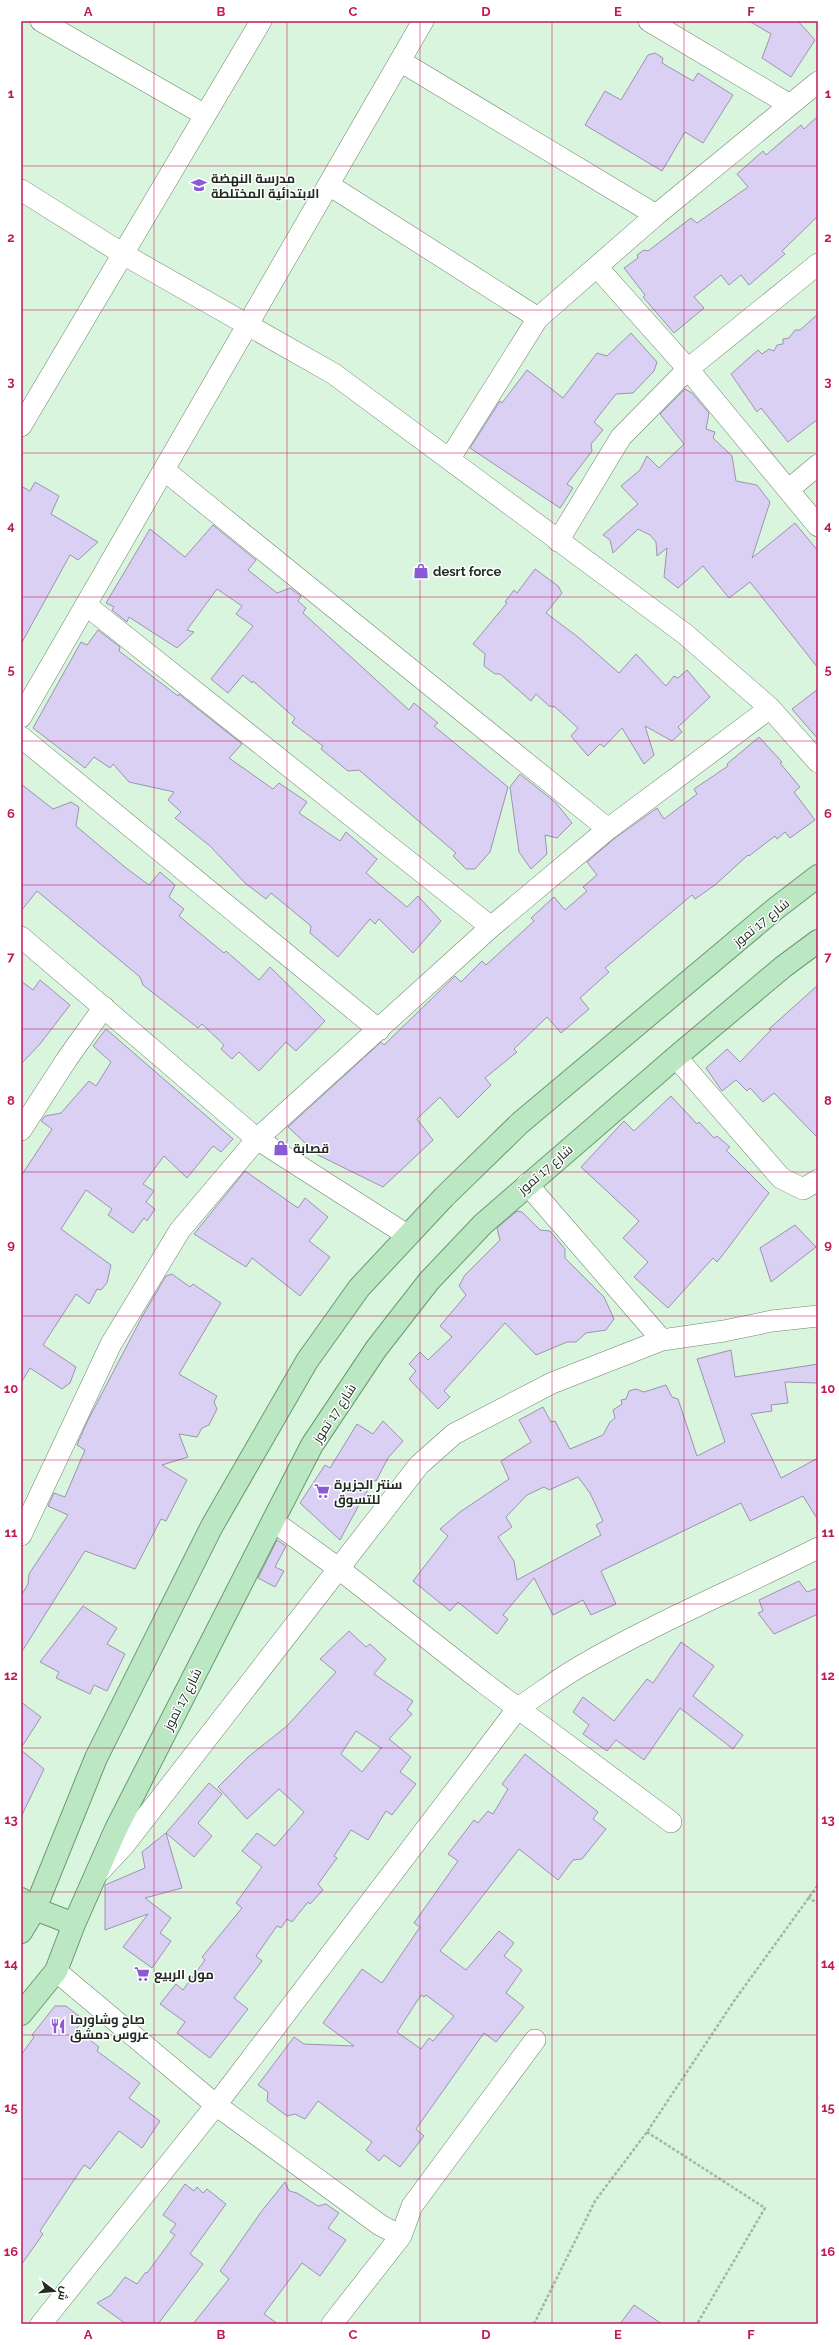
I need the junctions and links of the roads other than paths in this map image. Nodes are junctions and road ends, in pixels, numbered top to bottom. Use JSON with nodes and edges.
{"nodes":[{"id":1,"x":41,"y":21,"type":"edge"},
{"id":2,"x":261,"y":21,"type":"edge"},
{"id":3,"x":423,"y":21,"type":"edge"},
{"id":4,"x":649,"y":21,"type":"edge"},
{"id":5,"x":400,"y":61,"type":"junction"},
{"id":6,"x":818,"y":82,"type":"edge"},
{"id":7,"x":790,"y":105,"type":"junction"},
{"id":8,"x":205,"y":115,"type":"junction"},
{"id":9,"x":329,"y":185,"type":"junction"},
{"id":10,"x":21,"y":190,"type":"edge"},
{"id":11,"x":656,"y":215,"type":"junction"},
{"id":12,"x":123,"y":254,"type":"junction"},
{"id":13,"x":818,"y":264,"type":"edge"},
{"id":14,"x":597,"y":267,"type":"junction"},
{"id":15,"x":538,"y":318,"type":"junction"},
{"id":16,"x":247,"y":326,"type":"junction"},
{"id":17,"x":688,"y":370,"type":"junction"},
{"id":18,"x":27,"y":402,"type":"edge"},
{"id":19,"x":21,"y":426,"type":"edge"},
{"id":20,"x":450,"y":458,"type":"junction"},
{"id":21,"x":818,"y":466,"type":"edge"},
{"id":22,"x":164,"y":470,"type":"junction"},
{"id":23,"x":788,"y":490,"type":"junction"},
{"id":24,"x":818,"y":526,"type":"edge"},
{"id":25,"x":558,"y":541,"type":"junction"},
{"id":26,"x":86,"y":605,"type":"junction"},
{"id":27,"x":770,"y":708,"type":"junction"},
{"id":28,"x":21,"y":716,"type":"edge"},
{"id":29,"x":21,"y":737,"type":"edge"},
{"id":30,"x":818,"y":762,"type":"edge"},
{"id":31,"x":608,"y":829,"type":"junction"},
{"id":32,"x":818,"y":876,"type":"edge"},
{"id":33,"x":491,"y":927,"type":"junction"},
{"id":34,"x":21,"y":937,"type":"edge"},
{"id":35,"x":818,"y":941,"type":"edge"},
{"id":36,"x":104,"y":1007,"type":"junction"},
{"id":37,"x":379,"y":1030,"type":"junction"},
{"id":38,"x":676,"y":1057,"type":"junction"},
{"id":39,"x":21,"y":1130,"type":"edge"},
{"id":40,"x":257,"y":1139,"type":"junction"},
{"id":41,"x":818,"y":1180,"type":"edge"},
{"id":42,"x":528,"y":1184,"type":"junction"},
{"id":43,"x":407,"y":1235,"type":"junction"},
{"id":44,"x":818,"y":1316,"type":"edge"},
{"id":45,"x":662,"y":1340,"type":"junction"},
{"id":46,"x":273,"y":1521,"type":"junction"},
{"id":47,"x":21,"y":1534,"type":"edge"},
{"id":48,"x":818,"y":1548,"type":"edge"},
{"id":49,"x":338,"y":1568,"type":"junction"},
{"id":50,"x":518,"y":1708,"type":"junction"},
{"id":51,"x":671,"y":1822,"type":"dead end"},
{"id":52,"x":92,"y":1881,"type":"junction"},
{"id":53,"x":28,"y":1904,"type":"edge"},
{"id":54,"x":74,"y":1924,"type":"junction"},
{"id":55,"x":21,"y":1932,"type":"edge"},
{"id":56,"x":56,"y":1971,"type":"junction"},
{"id":57,"x":21,"y":2014,"type":"edge"},
{"id":58,"x":535,"y":2040,"type":"dead end"},
{"id":59,"x":216,"y":2105,"type":"junction"},
{"id":60,"x":401,"y":2236,"type":"junction"},
{"id":61,"x":41,"y":2324,"type":"edge"},
{"id":62,"x":332,"y":2324,"type":"edge"}],
"edges":[{"from":1,"to":8,"type":"street"},
{"from":2,"to":8,"type":"street"},
{"from":3,"to":5,"type":"street"},
{"from":4,"to":7,"type":"street"},
{"from":5,"to":9,"type":"street"},
{"from":5,"to":11,"type":"street"},
{"from":6,"to":7,"type":"street"},
{"from":7,"to":11,"type":"street"},
{"from":8,"to":12,"type":"street"},
{"from":9,"to":15,"type":"street"},
{"from":9,"to":16,"type":"street"},
{"from":10,"to":12,"type":"street"},
{"from":11,"to":14,"type":"street"},
{"from":12,"to":16,"type":"street"},
{"from":12,"to":18,"type":"street"},
{"from":13,"to":17,"type":"street"},
{"from":14,"to":15,"type":"street"},
{"from":14,"to":17,"type":"street"},
{"from":15,"to":20,"type":"street"},
{"from":16,"to":20,"type":"street"},
{"from":16,"to":22,"type":"street"},
{"from":17,"to":23,"type":"street"},
{"from":17,"to":25,"type":"street"},
{"from":18,"to":19,"type":"street"},
{"from":20,"to":25,"type":"street"},
{"from":21,"to":23,"type":"street"},
{"from":22,"to":26,"type":"street"},
{"from":22,"to":31,"type":"street"},
{"from":23,"to":24,"type":"street"},
{"from":25,"to":27,"type":"street"},
{"from":26,"to":28,"type":"street"},
{"from":26,"to":33,"type":"street"},
{"from":27,"to":30,"type":"street"},
{"from":27,"to":31,"type":"street"},
{"from":29,"to":37,"type":"street"},
{"from":31,"to":33,"type":"street"},
{"from":32,"to":43,"type":"main road","name":"شارع 17 تموز"},
{"from":33,"to":37,"type":"street"},
{"from":34,"to":36,"type":"street"},
{"from":35,"to":38,"type":"main road","name":"شارع 17 تموز"},
{"from":36,"to":39,"type":"street"},
{"from":36,"to":40,"type":"street"},
{"from":37,"to":40,"type":"street"},
{"from":38,"to":41,"type":"street"},
{"from":38,"to":42,"type":"main road","name":"شارع 17 تموز"},
{"from":40,"to":43,"type":"street"},
{"from":40,"to":47,"type":"street"},
{"from":42,"to":45,"type":"street"},
{"from":42,"to":46,"type":"main road","name":"شارع 17 تموز"},
{"from":43,"to":53,"type":"main road","name":"شارع 17 تموز"},
{"from":44,"to":45,"type":"street"},
{"from":45,"to":49,"type":"street"},
{"from":46,"to":49,"type":"street"},
{"from":46,"to":52,"type":"main road","name":"شارع 17 تموز"},
{"from":48,"to":50,"type":"street"},
{"from":49,"to":50,"type":"street"},
{"from":49,"to":52,"type":"street"},
{"from":50,"to":51,"type":"street"},
{"from":50,"to":59,"type":"street"},
{"from":52,"to":54,"type":"main road","name":"شارع 17 تموز"},
{"from":53,"to":54,"type":"main road"},
{"from":53,"to":55,"type":"main road","name":"شارع 17 تموز"},
{"from":54,"to":56,"type":"main road","name":"شارع 17 تموز"},
{"from":56,"to":57,"type":"main road","name":"شارع 17 تموز"},
{"from":56,"to":59,"type":"street"},
{"from":58,"to":60,"type":"street"},
{"from":59,"to":60,"type":"street"},
{"from":59,"to":61,"type":"street"},
{"from":60,"to":62,"type":"street"}]}
